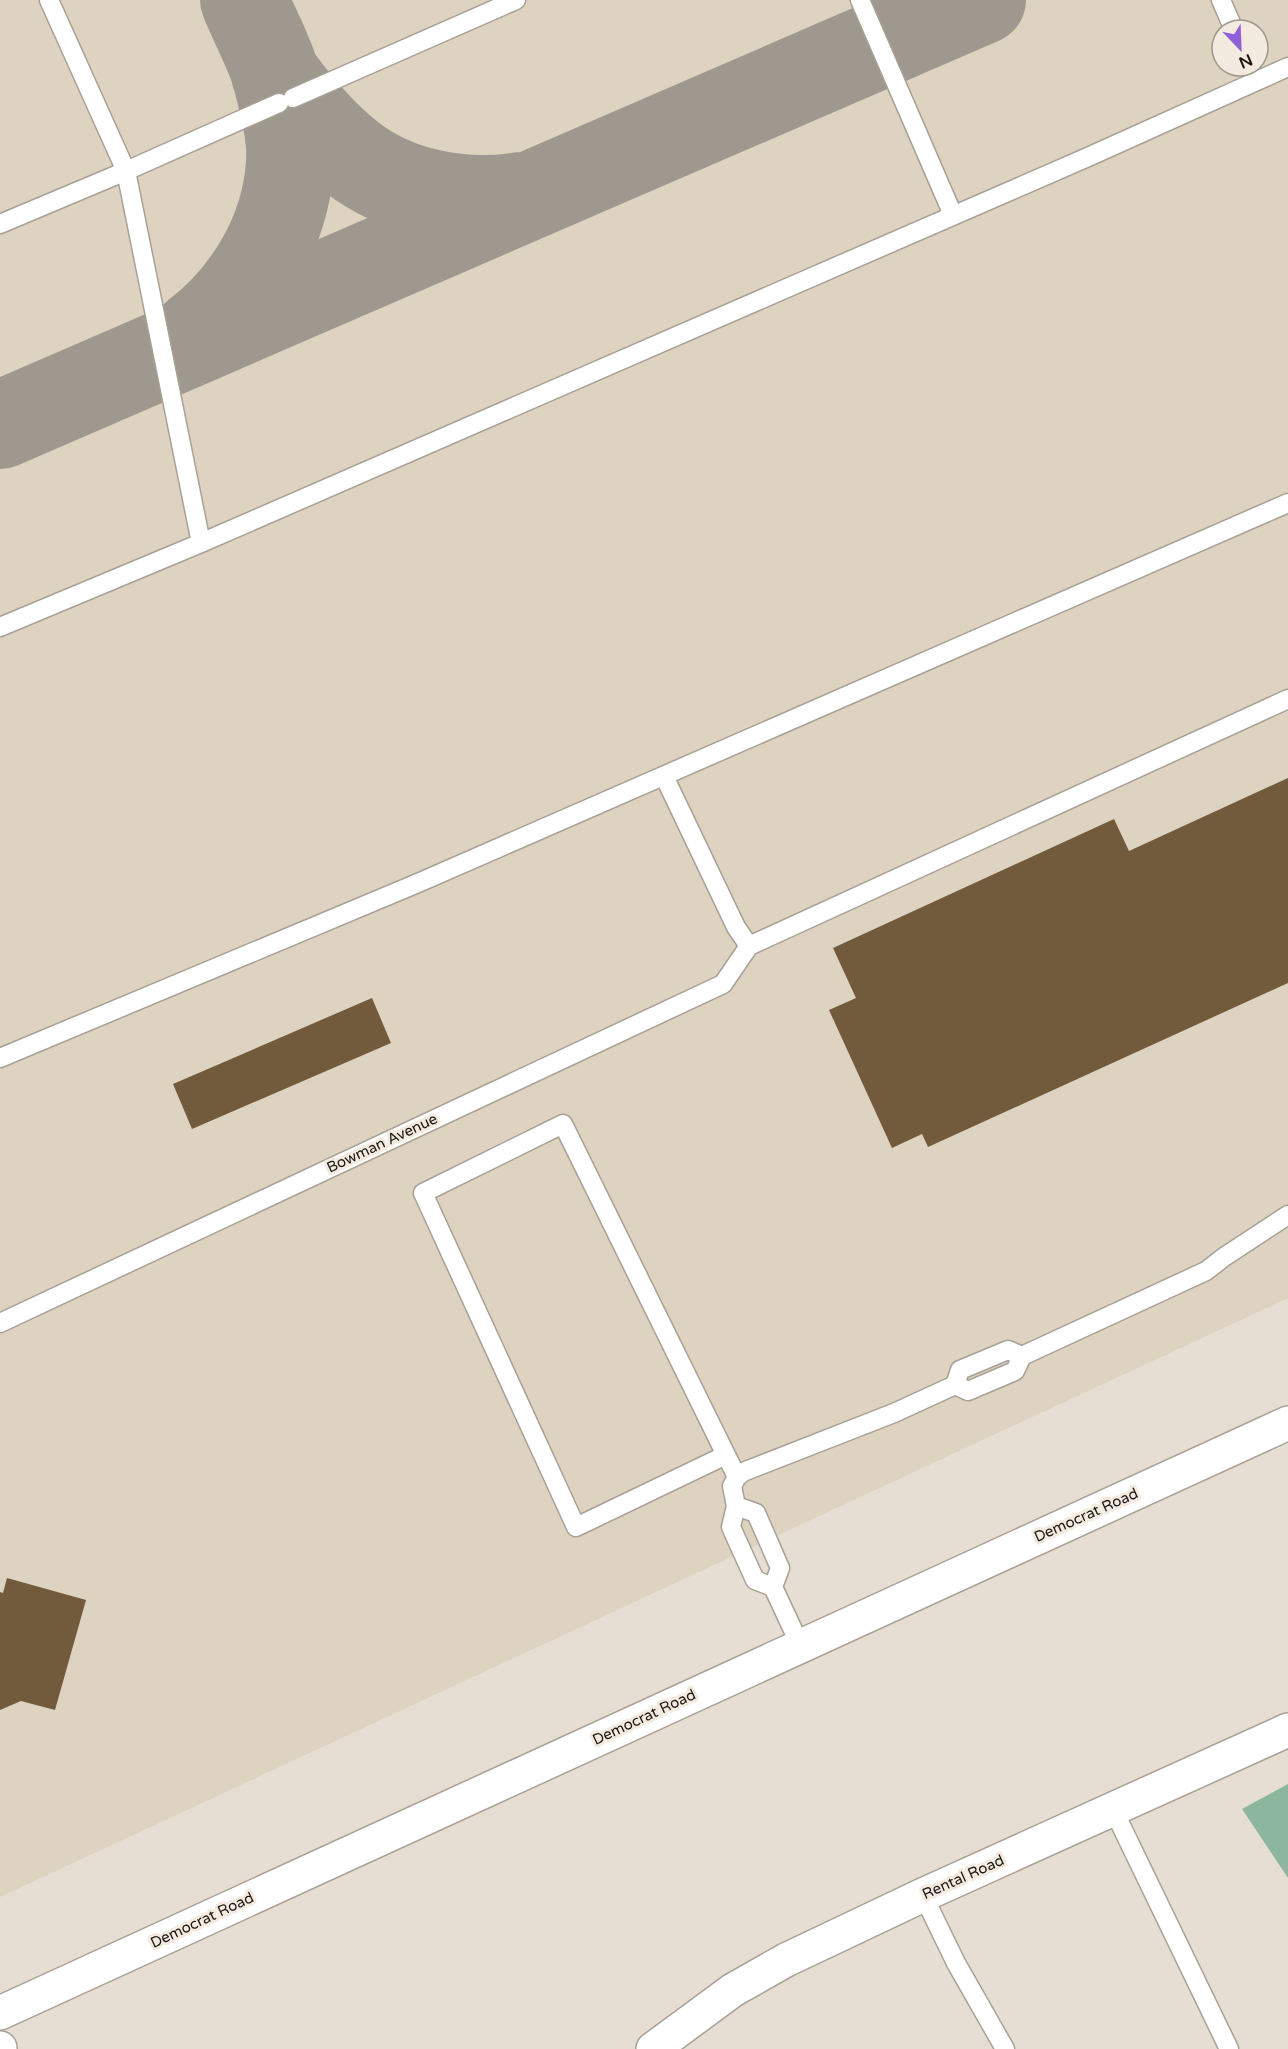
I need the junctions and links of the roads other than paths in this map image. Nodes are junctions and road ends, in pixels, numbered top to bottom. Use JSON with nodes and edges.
{"nodes":[{"id":1,"x":49,"y":0,"type":"edge"},
{"id":2,"x":516,"y":0,"type":"edge"},
{"id":3,"x":860,"y":0,"type":"edge"},
{"id":4,"x":1221,"y":0,"type":"edge"},
{"id":5,"x":483,"y":6,"type":"edge"},
{"id":6,"x":1229,"y":18,"type":"edge"},
{"id":7,"x":1288,"y":67,"type":"edge"},
{"id":8,"x":1270,"y":71,"type":"edge"},
{"id":9,"x":1244,"y":78,"type":"edge"},
{"id":10,"x":126,"y":171,"type":"junction"},
{"id":11,"x":953,"y":215,"type":"junction"},
{"id":12,"x":0,"y":224,"type":"edge"},
{"id":13,"x":1288,"y":503,"type":"edge"},
{"id":14,"x":201,"y":543,"type":"junction"},
{"id":15,"x":0,"y":627,"type":"edge"},
{"id":16,"x":1288,"y":699,"type":"edge"},
{"id":17,"x":664,"y":776,"type":"junction"},
{"id":18,"x":749,"y":946,"type":"junction"},
{"id":19,"x":0,"y":1058,"type":"edge"},
{"id":20,"x":1288,"y":1215,"type":"edge"},
{"id":21,"x":0,"y":1323,"type":"edge"},
{"id":22,"x":1288,"y":1423,"type":"edge"},
{"id":23,"x":726,"y":1455,"type":"junction"},
{"id":24,"x":737,"y":1477,"type":"junction"},
{"id":25,"x":736,"y":1506,"type":"junction"},
{"id":26,"x":772,"y":1587,"type":"junction"},
{"id":27,"x":800,"y":1645,"type":"junction"},
{"id":28,"x":1288,"y":1730,"type":"edge"},
{"id":29,"x":1113,"y":1809,"type":"junction"},
{"id":30,"x":923,"y":1895,"type":"junction"},
{"id":31,"x":0,"y":2013,"type":"edge"},
{"id":32,"x":653,"y":2049,"type":"edge"},
{"id":33,"x":1005,"y":2049,"type":"edge"},
{"id":34,"x":1229,"y":2049,"type":"edge"}],
"edges":[{"from":1,"to":10,"type":"lane"},
{"from":2,"to":5,"type":"lane"},
{"from":3,"to":11,"type":"lane"},
{"from":4,"to":6,"type":"lane"},
{"from":5,"to":10,"type":"lane"},
{"from":7,"to":8,"type":"lane"},
{"from":9,"to":11,"type":"lane"},
{"from":10,"to":12,"type":"lane"},
{"from":10,"to":14,"type":"lane"},
{"from":11,"to":14,"type":"lane"},
{"from":13,"to":17,"type":"lane"},
{"from":14,"to":15,"type":"lane"},
{"from":16,"to":18,"type":"lane"},
{"from":17,"to":18,"type":"lane"},
{"from":17,"to":19,"type":"lane"},
{"from":18,"to":21,"type":"lane","name":"Bowman Avenue"},
{"from":20,"to":24,"type":"lane"},
{"from":22,"to":27,"type":"main road","name":"Democrat Road"},
{"from":23,"to":23,"type":"lane"},
{"from":23,"to":24,"type":"lane"},
{"from":24,"to":25,"type":"lane"},
{"from":25,"to":26,"type":"lane"},
{"from":25,"to":26,"type":"lane"},
{"from":26,"to":27,"type":"lane"},
{"from":27,"to":31,"type":"main road","name":"Democrat Road"},
{"from":28,"to":29,"type":"main road","name":"Rental Road"},
{"from":29,"to":30,"type":"main road","name":"Rental Road"},
{"from":29,"to":34,"type":"lane"},
{"from":30,"to":32,"type":"main road","name":"Rental Road"},
{"from":30,"to":33,"type":"lane"}]}
